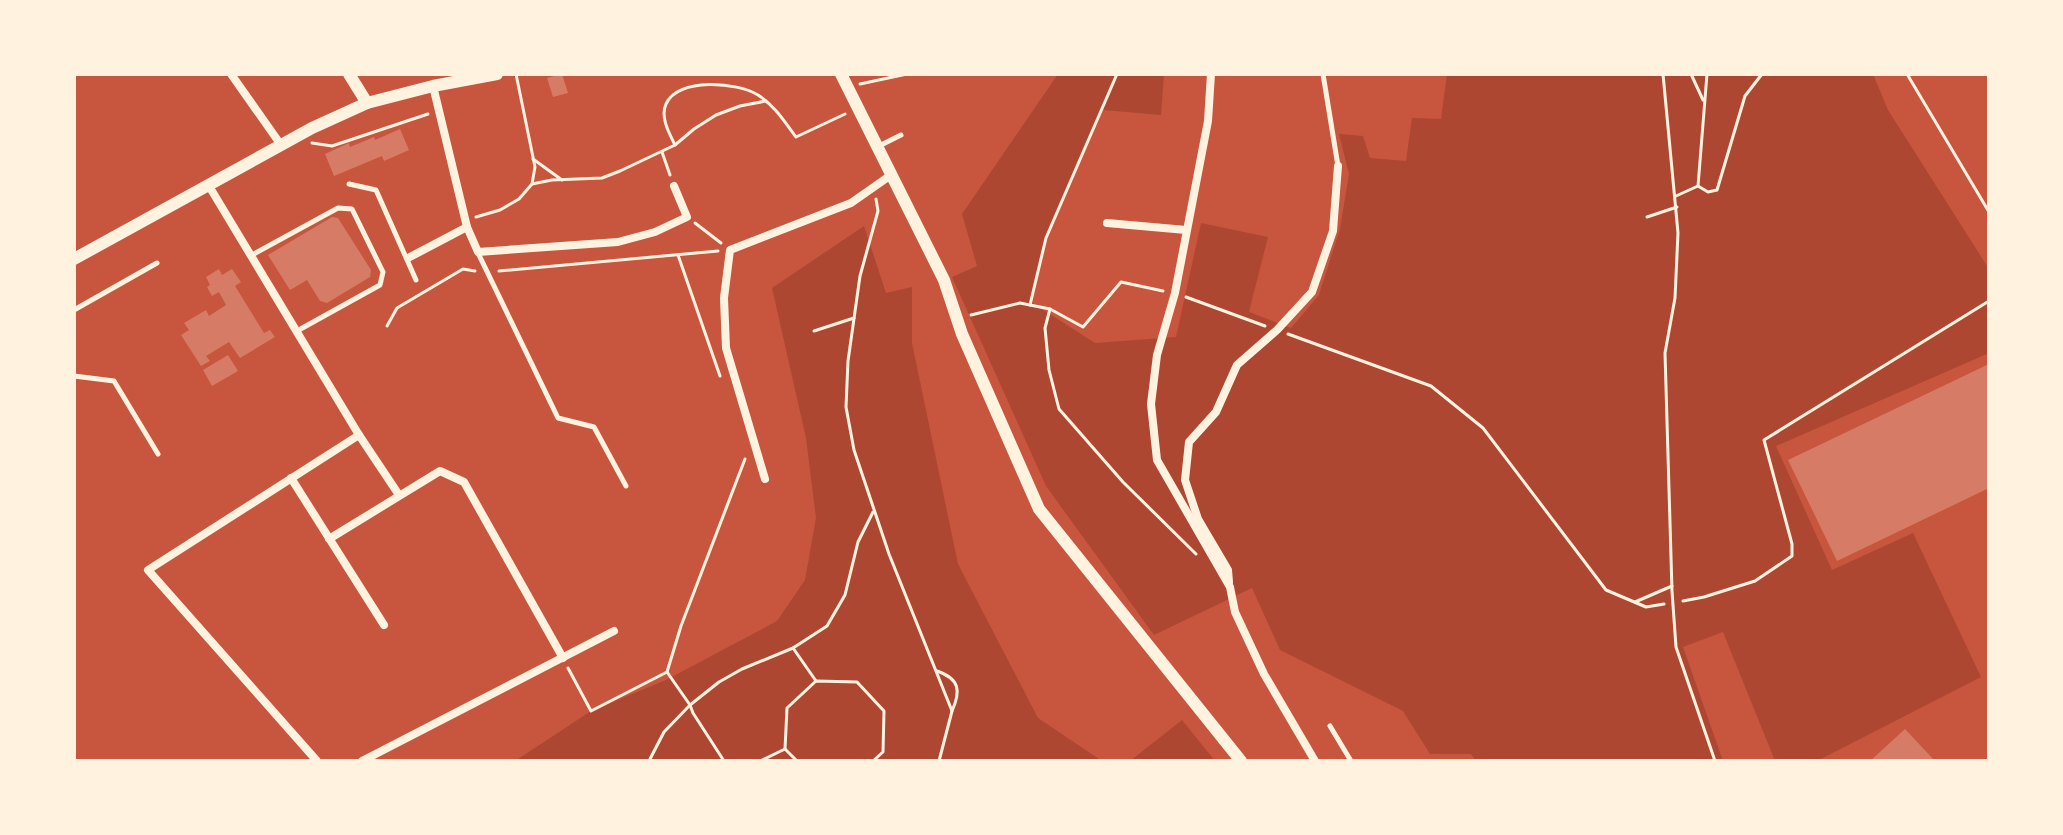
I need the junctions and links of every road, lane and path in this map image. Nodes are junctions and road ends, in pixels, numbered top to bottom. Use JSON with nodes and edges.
{"nodes":[{"id":1,"x":231,"y":74,"type":"edge"},
{"id":2,"x":349,"y":74,"type":"edge"},
{"id":3,"x":497,"y":74,"type":"edge"},
{"id":4,"x":516,"y":74,"type":"edge"},
{"id":5,"x":841,"y":74,"type":"edge"},
{"id":6,"x":907,"y":74,"type":"edge"},
{"id":7,"x":1117,"y":74,"type":"edge"},
{"id":8,"x":1211,"y":74,"type":"edge"},
{"id":9,"x":1323,"y":74,"type":"edge"},
{"id":10,"x":1663,"y":74,"type":"edge"},
{"id":11,"x":1691,"y":74,"type":"edge"},
{"id":12,"x":1707,"y":74,"type":"edge"},
{"id":13,"x":1762,"y":74,"type":"edge"},
{"id":14,"x":1907,"y":74,"type":"edge"},
{"id":15,"x":433,"y":86,"type":"junction"},
{"id":16,"x":848,"y":87,"type":"junction"},
{"id":17,"x":766,"y":101,"type":"junction"},
{"id":18,"x":367,"y":103,"type":"junction"},
{"id":19,"x":1705,"y":103,"type":"junction"},
{"id":20,"x":859,"y":107,"type":"junction"},
{"id":21,"x":418,"y":119,"type":"dead end"},
{"id":22,"x":901,"y":135,"type":"dead end"},
{"id":23,"x":285,"y":143,"type":"junction"},
{"id":24,"x":675,"y":145,"type":"junction"},
{"id":25,"x":878,"y":146,"type":"junction"},
{"id":26,"x":662,"y":152,"type":"junction"},
{"id":27,"x":533,"y":159,"type":"junction"},
{"id":28,"x":1338,"y":166,"type":"joint"},
{"id":29,"x":891,"y":175,"type":"junction"},
{"id":30,"x":562,"y":180,"type":"junction"},
{"id":31,"x":349,"y":184,"type":"dead end"},
{"id":32,"x":532,"y":184,"type":"junction"},
{"id":33,"x":209,"y":186,"type":"junction"},
{"id":34,"x":674,"y":186,"type":"joint"},
{"id":35,"x":1698,"y":186,"type":"junction"},
{"id":36,"x":873,"y":187,"type":"junction"},
{"id":37,"x":1676,"y":196,"type":"junction"},
{"id":38,"x":1677,"y":207,"type":"junction"},
{"id":39,"x":1989,"y":212,"type":"edge"},
{"id":40,"x":687,"y":217,"type":"junction"},
{"id":41,"x":1647,"y":217,"type":"dead end"},
{"id":42,"x":1107,"y":223,"type":"dead end"},
{"id":43,"x":467,"y":227,"type":"junction"},
{"id":44,"x":1186,"y":230,"type":"junction"},
{"id":45,"x":730,"y":250,"type":"junction"},
{"id":46,"x":478,"y":252,"type":"junction"},
{"id":47,"x":678,"y":255,"type":"junction"},
{"id":48,"x":250,"y":256,"type":"junction"},
{"id":49,"x":408,"y":258,"type":"junction"},
{"id":50,"x":74,"y":259,"type":"edge"},
{"id":51,"x":157,"y":263,"type":"dead end"},
{"id":52,"x":488,"y":272,"type":"junction"},
{"id":53,"x":416,"y":280,"type":"dead end"},
{"id":54,"x":1989,"y":301,"type":"edge"},
{"id":55,"x":1030,"y":305,"type":"junction"},
{"id":56,"x":74,"y":310,"type":"edge"},
{"id":57,"x":854,"y":318,"type":"junction"},
{"id":58,"x":387,"y":326,"type":"dead end"},
{"id":59,"x":1277,"y":330,"type":"junction"},
{"id":60,"x":814,"y":331,"type":"dead end"},
{"id":61,"x":296,"y":332,"type":"junction"},
{"id":62,"x":962,"y":334,"type":"junction"},
{"id":63,"x":74,"y":376,"type":"edge"},
{"id":64,"x":722,"y":383,"type":"dead end"},
{"id":65,"x":359,"y":435,"type":"junction"},
{"id":66,"x":158,"y":454,"type":"dead end"},
{"id":67,"x":747,"y":455,"type":"dead end"},
{"id":68,"x":291,"y":478,"type":"junction"},
{"id":69,"x":765,"y":479,"type":"dead end"},
{"id":70,"x":626,"y":486,"type":"dead end"},
{"id":71,"x":399,"y":495,"type":"junction"},
{"id":72,"x":874,"y":509,"type":"junction"},
{"id":73,"x":329,"y":539,"type":"junction"},
{"id":74,"x":1198,"y":556,"type":"dead end"},
{"id":75,"x":1672,"y":585,"type":"junction"},
{"id":76,"x":1230,"y":587,"type":"junction"},
{"id":77,"x":1683,"y":601,"type":"dead end"},
{"id":78,"x":1635,"y":602,"type":"junction"},
{"id":79,"x":1664,"y":604,"type":"dead end"},
{"id":80,"x":384,"y":625,"type":"dead end"},
{"id":81,"x":614,"y":631,"type":"dead end"},
{"id":82,"x":793,"y":648,"type":"junction"},
{"id":83,"x":563,"y":658,"type":"junction"},
{"id":84,"x":937,"y":671,"type":"junction"},
{"id":85,"x":667,"y":672,"type":"junction"},
{"id":86,"x":816,"y":681,"type":"junction"},
{"id":87,"x":690,"y":705,"type":"junction"},
{"id":88,"x":952,"y":711,"type":"junction"},
{"id":89,"x":1330,"y":726,"type":"dead end"},
{"id":90,"x":785,"y":749,"type":"junction"},
{"id":91,"x":317,"y":761,"type":"edge"},
{"id":92,"x":362,"y":761,"type":"edge"},
{"id":93,"x":649,"y":761,"type":"edge"},
{"id":94,"x":724,"y":761,"type":"edge"},
{"id":95,"x":760,"y":761,"type":"edge"},
{"id":96,"x":797,"y":761,"type":"edge"},
{"id":97,"x":873,"y":761,"type":"edge"},
{"id":98,"x":939,"y":761,"type":"edge"},
{"id":99,"x":1241,"y":761,"type":"edge"},
{"id":100,"x":1315,"y":761,"type":"edge"},
{"id":101,"x":1351,"y":761,"type":"edge"},
{"id":102,"x":1715,"y":761,"type":"edge"}],
"edges":[{"from":1,"to":23,"type":"street"},
{"from":2,"to":18,"type":"street"},
{"from":3,"to":15,"type":"street"},
{"from":4,"to":27,"type":"path"},
{"from":5,"to":16,"type":"street"},
{"from":6,"to":16,"type":"path"},
{"from":7,"to":55,"type":"path"},
{"from":8,"to":44,"type":"street"},
{"from":9,"to":28,"type":"lane"},
{"from":10,"to":37,"type":"path"},
{"from":11,"to":19,"type":"path"},
{"from":12,"to":19,"type":"path"},
{"from":13,"to":35,"type":"path"},
{"from":14,"to":39,"type":"path"},
{"from":15,"to":18,"type":"street"},
{"from":15,"to":43,"type":"street"},
{"from":16,"to":20,"type":"street"},
{"from":17,"to":20,"type":"path"},
{"from":17,"to":24,"type":"path"},
{"from":17,"to":24,"type":"path"},
{"from":18,"to":23,"type":"street"},
{"from":19,"to":35,"type":"path"},
{"from":20,"to":25,"type":"street"},
{"from":21,"to":23,"type":"path"},
{"from":22,"to":25,"type":"lane"},
{"from":23,"to":33,"type":"street"},
{"from":24,"to":26,"type":"path"},
{"from":25,"to":29,"type":"street"},
{"from":26,"to":30,"type":"path"},
{"from":26,"to":34,"type":"path"},
{"from":27,"to":30,"type":"path"},
{"from":27,"to":32,"type":"path"},
{"from":28,"to":59,"type":"street"},
{"from":29,"to":36,"type":"street"},
{"from":29,"to":62,"type":"street"},
{"from":30,"to":32,"type":"path"},
{"from":31,"to":49,"type":"lane"},
{"from":32,"to":43,"type":"path"},
{"from":33,"to":48,"type":"street"},
{"from":33,"to":50,"type":"street"},
{"from":34,"to":40,"type":"street"},
{"from":35,"to":37,"type":"path"},
{"from":36,"to":45,"type":"street"},
{"from":36,"to":57,"type":"path"},
{"from":37,"to":38,"type":"path"},
{"from":38,"to":41,"type":"path"},
{"from":38,"to":75,"type":"path"},
{"from":40,"to":45,"type":"path"},
{"from":40,"to":46,"type":"street"},
{"from":42,"to":44,"type":"street"},
{"from":43,"to":46,"type":"street"},
{"from":43,"to":49,"type":"street"},
{"from":44,"to":76,"type":"street"},
{"from":45,"to":47,"type":"path"},
{"from":45,"to":69,"type":"street"},
{"from":46,"to":52,"type":"lane"},
{"from":47,"to":52,"type":"path"},
{"from":47,"to":64,"type":"path"},
{"from":48,"to":61,"type":"street"},
{"from":48,"to":61,"type":"lane"},
{"from":49,"to":53,"type":"lane"},
{"from":51,"to":56,"type":"lane"},
{"from":52,"to":58,"type":"path"},
{"from":52,"to":70,"type":"lane"},
{"from":54,"to":77,"type":"path"},
{"from":55,"to":62,"type":"path"},
{"from":55,"to":74,"type":"path"},
{"from":57,"to":60,"type":"path"},
{"from":57,"to":72,"type":"path"},
{"from":59,"to":76,"type":"street"},
{"from":59,"to":78,"type":"path"},
{"from":61,"to":65,"type":"street"},
{"from":62,"to":99,"type":"street"},
{"from":63,"to":66,"type":"lane"},
{"from":65,"to":68,"type":"street"},
{"from":65,"to":71,"type":"street"},
{"from":67,"to":85,"type":"path"},
{"from":68,"to":73,"type":"street"},
{"from":68,"to":91,"type":"street"},
{"from":71,"to":73,"type":"street"},
{"from":71,"to":83,"type":"street"},
{"from":72,"to":82,"type":"path"},
{"from":72,"to":84,"type":"path"},
{"from":73,"to":80,"type":"street"},
{"from":75,"to":78,"type":"path"},
{"from":75,"to":102,"type":"path"},
{"from":76,"to":100,"type":"street"},
{"from":78,"to":79,"type":"path"},
{"from":81,"to":83,"type":"street"},
{"from":82,"to":86,"type":"path"},
{"from":82,"to":87,"type":"path"},
{"from":83,"to":85,"type":"path"},
{"from":83,"to":92,"type":"street"},
{"from":84,"to":88,"type":"path"},
{"from":84,"to":88,"type":"path"},
{"from":85,"to":87,"type":"path"},
{"from":86,"to":90,"type":"path"},
{"from":86,"to":97,"type":"path"},
{"from":87,"to":93,"type":"path"},
{"from":87,"to":94,"type":"path"},
{"from":88,"to":98,"type":"path"},
{"from":89,"to":101,"type":"lane"},
{"from":90,"to":95,"type":"path"},
{"from":90,"to":96,"type":"path"}]}
